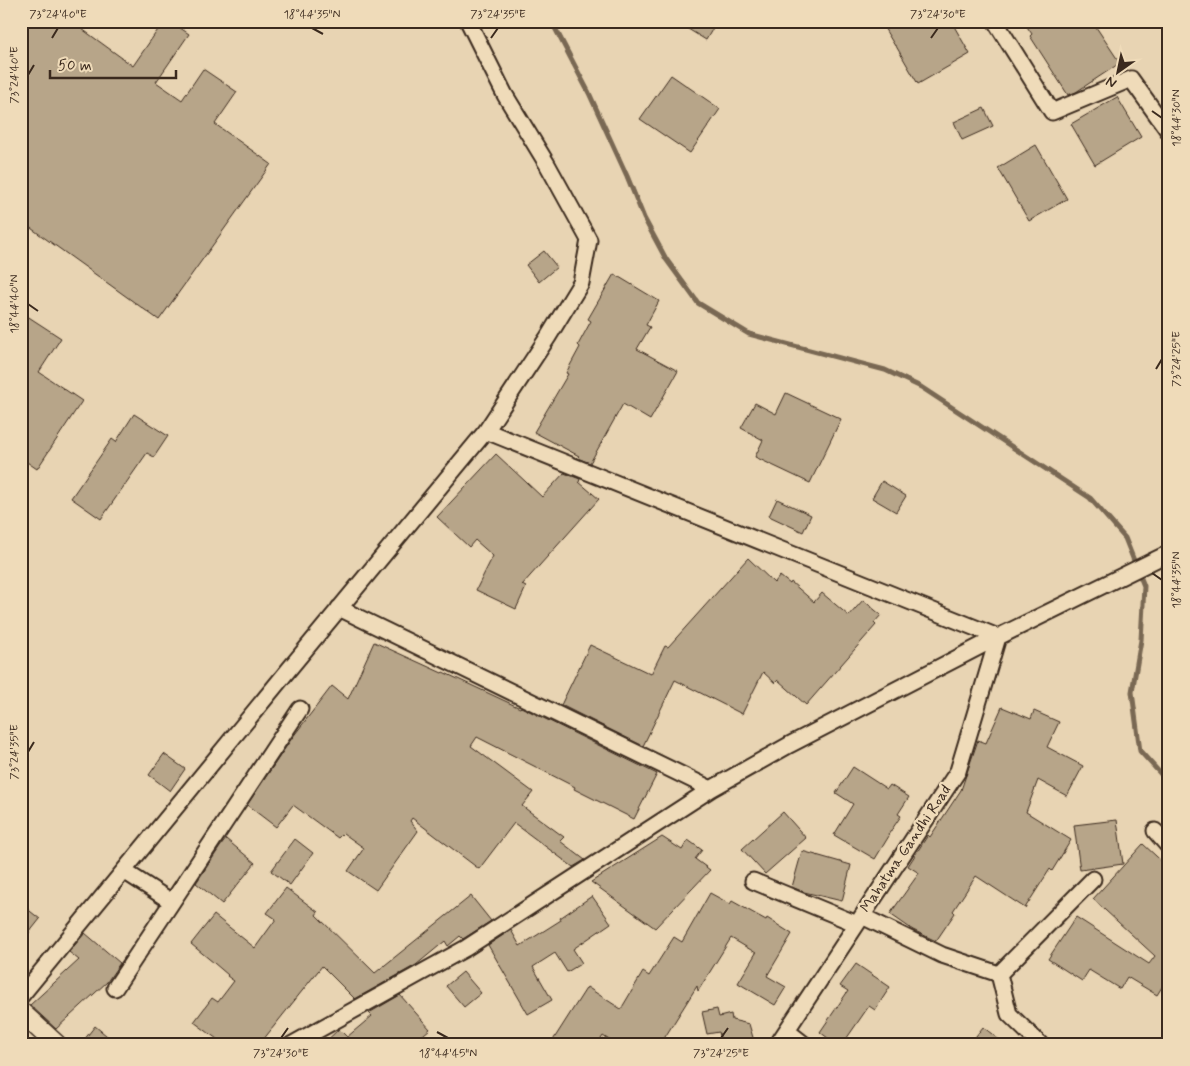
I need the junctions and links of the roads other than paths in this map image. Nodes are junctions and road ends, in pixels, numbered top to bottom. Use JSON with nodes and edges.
{"nodes":[{"id":1,"x":468,"y":21,"type":"edge"},
{"id":2,"x":995,"y":21,"type":"edge"},
{"id":3,"x":1169,"y":132,"type":"edge"},
{"id":4,"x":486,"y":431,"type":"junction"},
{"id":5,"x":1169,"y":553,"type":"edge"},
{"id":6,"x":339,"y":608,"type":"junction"},
{"id":7,"x":998,"y":637,"type":"junction"},
{"id":8,"x":300,"y":709,"type":"dead end"},
{"id":9,"x":711,"y":789,"type":"junction"},
{"id":10,"x":1155,"y":831,"type":"dead end"},
{"id":11,"x":1169,"y":846,"type":"edge"},
{"id":12,"x":124,"y":871,"type":"junction"},
{"id":13,"x":1093,"y":879,"type":"dead end"},
{"id":14,"x":753,"y":881,"type":"dead end"},
{"id":15,"x":172,"y":902,"type":"junction"},
{"id":16,"x":859,"y":920,"type":"junction"},
{"id":17,"x":999,"y":974,"type":"junction"},
{"id":18,"x":115,"y":988,"type":"dead end"},
{"id":19,"x":21,"y":996,"type":"edge"},
{"id":20,"x":21,"y":1012,"type":"edge"},
{"id":21,"x":787,"y":1031,"type":"junction"},
{"id":22,"x":57,"y":1045,"type":"edge"},
{"id":23,"x":291,"y":1045,"type":"edge"},
{"id":24,"x":778,"y":1045,"type":"edge"},
{"id":25,"x":805,"y":1045,"type":"edge"},
{"id":26,"x":1041,"y":1045,"type":"edge"}],
"edges":[{"from":1,"to":4,"type":"street"},
{"from":2,"to":3,"type":"street"},
{"from":4,"to":6,"type":"street"},
{"from":4,"to":7,"type":"street"},
{"from":5,"to":7,"type":"street"},
{"from":6,"to":9,"type":"street"},
{"from":6,"to":12,"type":"street"},
{"from":7,"to":9,"type":"street"},
{"from":7,"to":16,"type":"street","name":"Mahatma Gandhi Road"},
{"from":8,"to":15,"type":"street"},
{"from":9,"to":23,"type":"street"},
{"from":10,"to":11,"type":"street"},
{"from":12,"to":15,"type":"street"},
{"from":12,"to":19,"type":"street"},
{"from":13,"to":17,"type":"street"},
{"from":14,"to":16,"type":"street"},
{"from":15,"to":18,"type":"street"},
{"from":16,"to":17,"type":"street"},
{"from":16,"to":21,"type":"street","name":"Mahatma Gandhi Road"},
{"from":17,"to":26,"type":"street"},
{"from":20,"to":22,"type":"street"},
{"from":21,"to":24,"type":"street","name":"Mahatma Gandhi Road"},
{"from":21,"to":25,"type":"street"}]}
